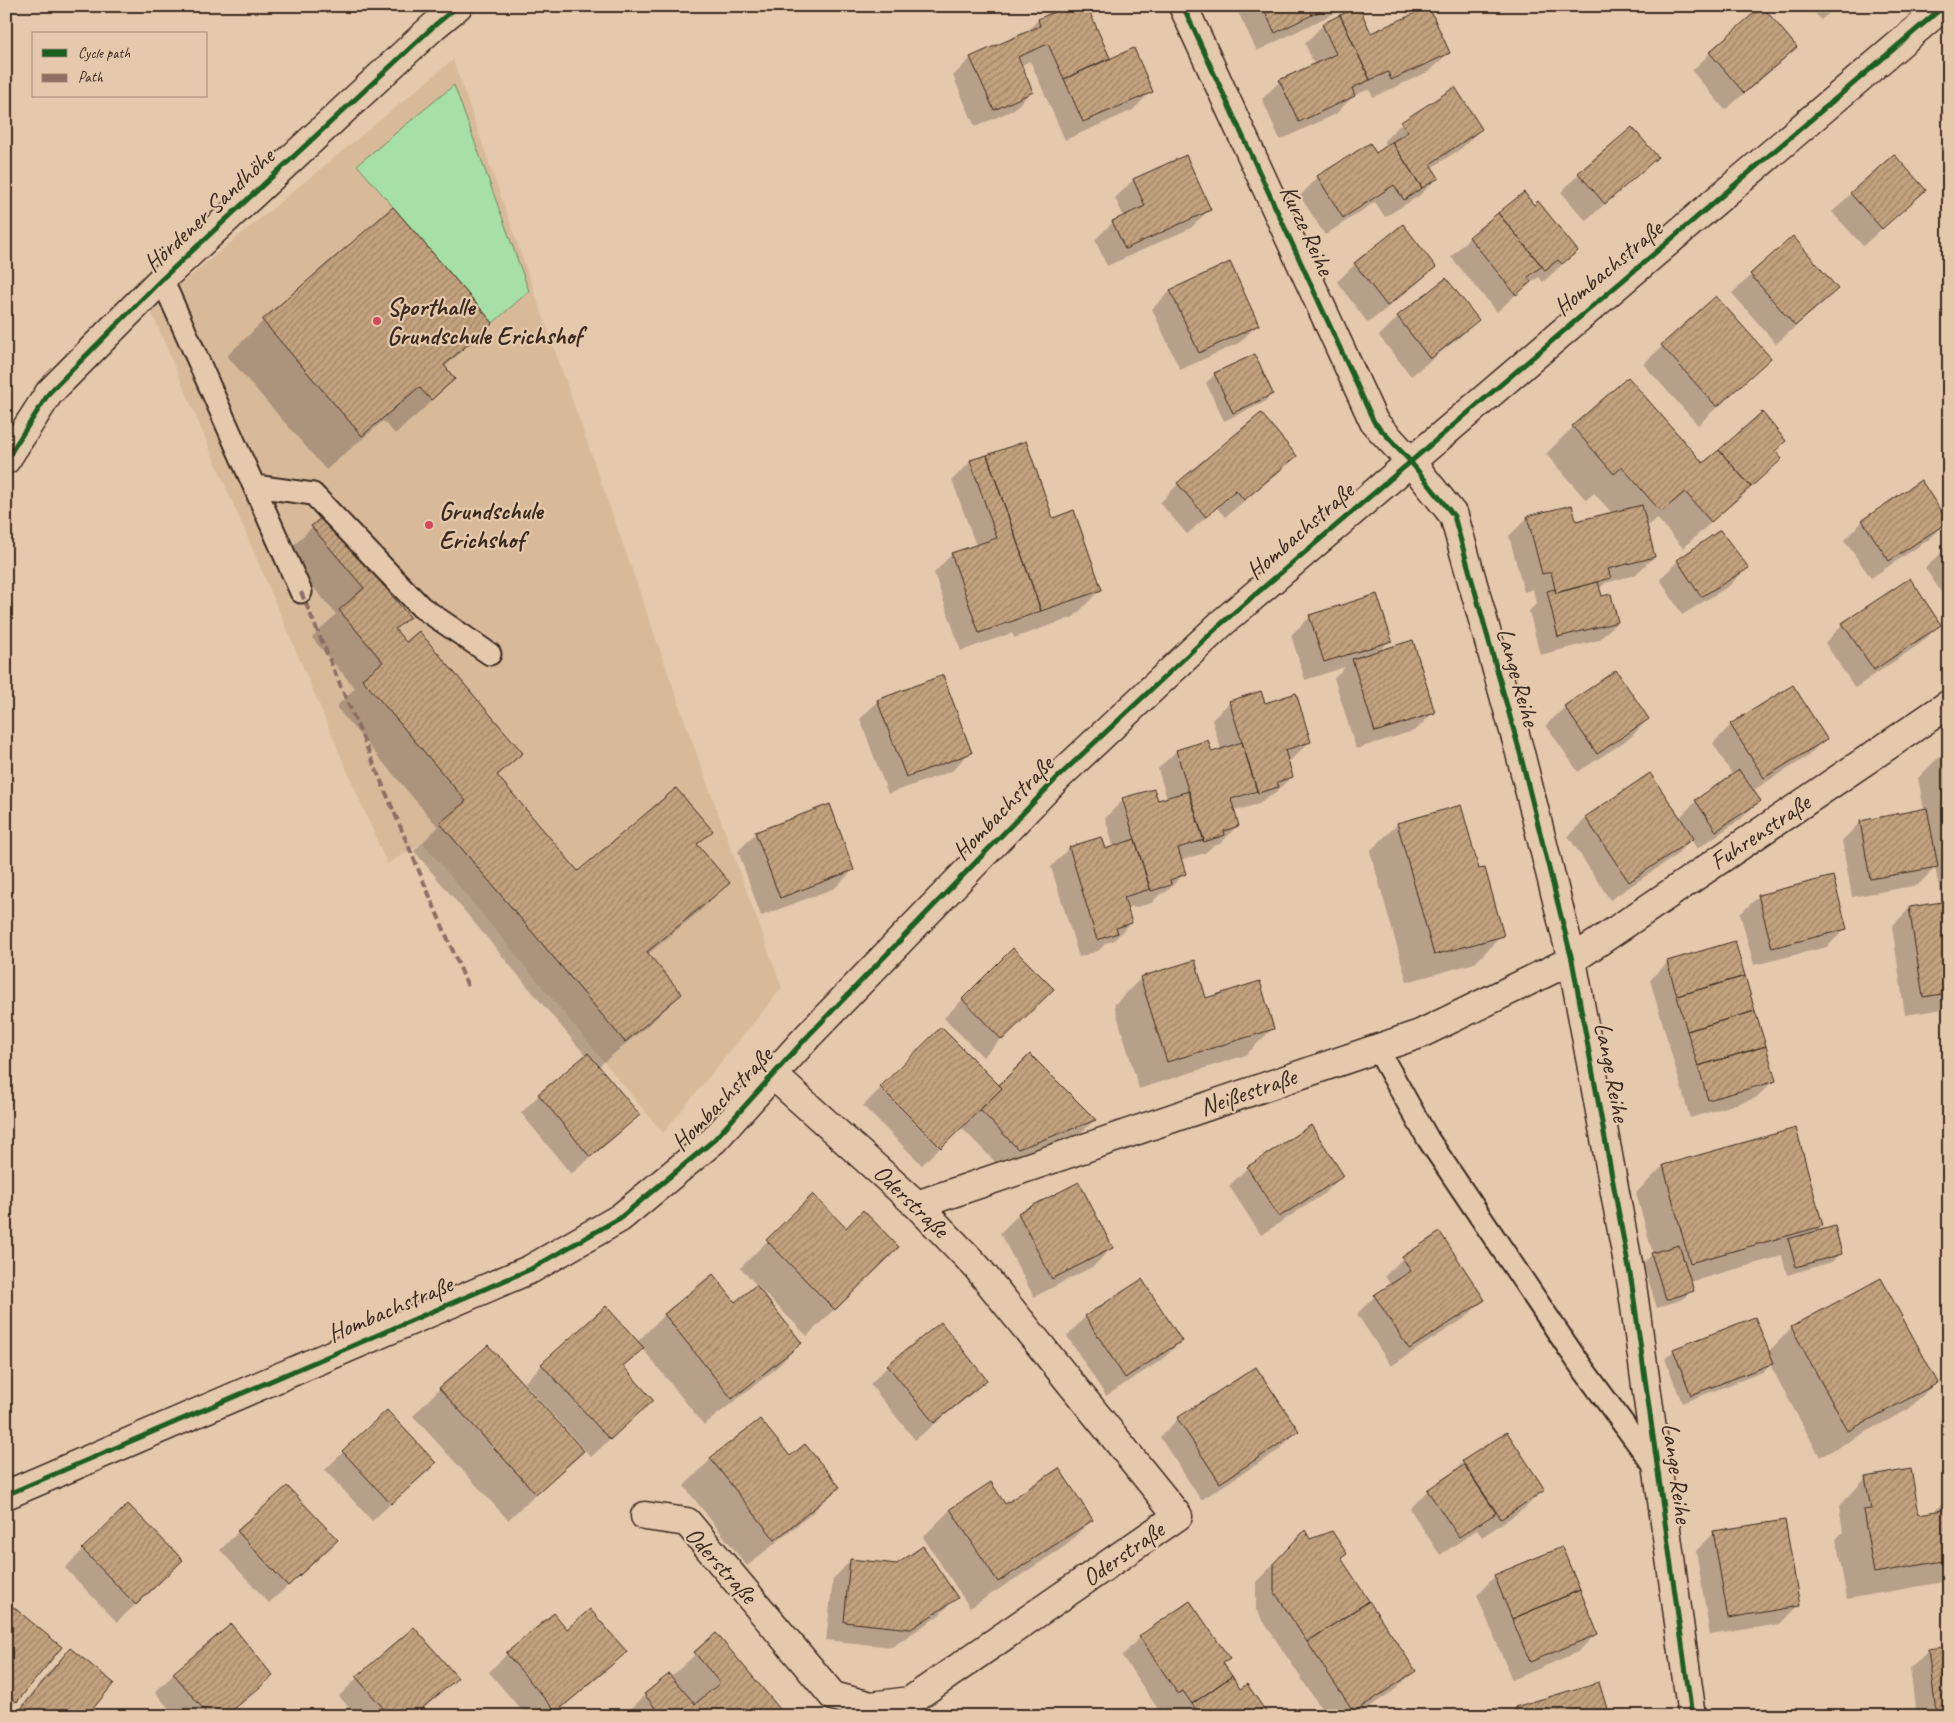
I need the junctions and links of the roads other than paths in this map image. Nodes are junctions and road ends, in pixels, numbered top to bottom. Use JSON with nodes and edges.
{"nodes":[{"id":1,"x":458,"y":6,"type":"edge"},
{"id":2,"x":1183,"y":6,"type":"edge"},
{"id":3,"x":1944,"y":6,"type":"edge"},
{"id":4,"x":162,"y":279,"type":"junction"},
{"id":5,"x":6,"y":460,"type":"edge"},
{"id":6,"x":1410,"y":461,"type":"junction"},
{"id":7,"x":255,"y":486,"type":"junction"},
{"id":8,"x":301,"y":592,"type":"dead end"},
{"id":9,"x":490,"y":654,"type":"dead end"},
{"id":10,"x":1949,"y":704,"type":"edge"},
{"id":11,"x":1572,"y":960,"type":"junction"},
{"id":12,"x":1377,"y":1048,"type":"junction"},
{"id":13,"x":773,"y":1075,"type":"junction"},
{"id":14,"x":917,"y":1205,"type":"junction"},
{"id":15,"x":1658,"y":1471,"type":"junction"},
{"id":16,"x":6,"y":1495,"type":"edge"},
{"id":17,"x":645,"y":1516,"type":"dead end"},
{"id":18,"x":1692,"y":1716,"type":"edge"}],
"edges":[{"from":1,"to":4,"type":"street","name":"Hördener Sandhöhe"},
{"from":2,"to":6,"type":"street","name":"Kurze Reihe"},
{"from":3,"to":6,"type":"street","name":"Hombachstraße"},
{"from":4,"to":5,"type":"street","name":"Hördener Sandhöhe"},
{"from":4,"to":7,"type":"lane"},
{"from":6,"to":11,"type":"street","name":"Lange Reihe"},
{"from":6,"to":13,"type":"street","name":"Hombachstraße"},
{"from":7,"to":8,"type":"lane"},
{"from":7,"to":9,"type":"lane"},
{"from":10,"to":11,"type":"street","name":"Fuhrenstraße"},
{"from":11,"to":12,"type":"street","name":"Neißestraße"},
{"from":11,"to":15,"type":"street","name":"Lange Reihe"},
{"from":12,"to":14,"type":"street","name":"Neißestraße"},
{"from":12,"to":15,"type":"lane"},
{"from":13,"to":14,"type":"street","name":"Oderstraße"},
{"from":13,"to":16,"type":"street","name":"Hombachstraße"},
{"from":14,"to":17,"type":"street","name":"Oderstraße"},
{"from":15,"to":18,"type":"street","name":"Lange Reihe"}]}
